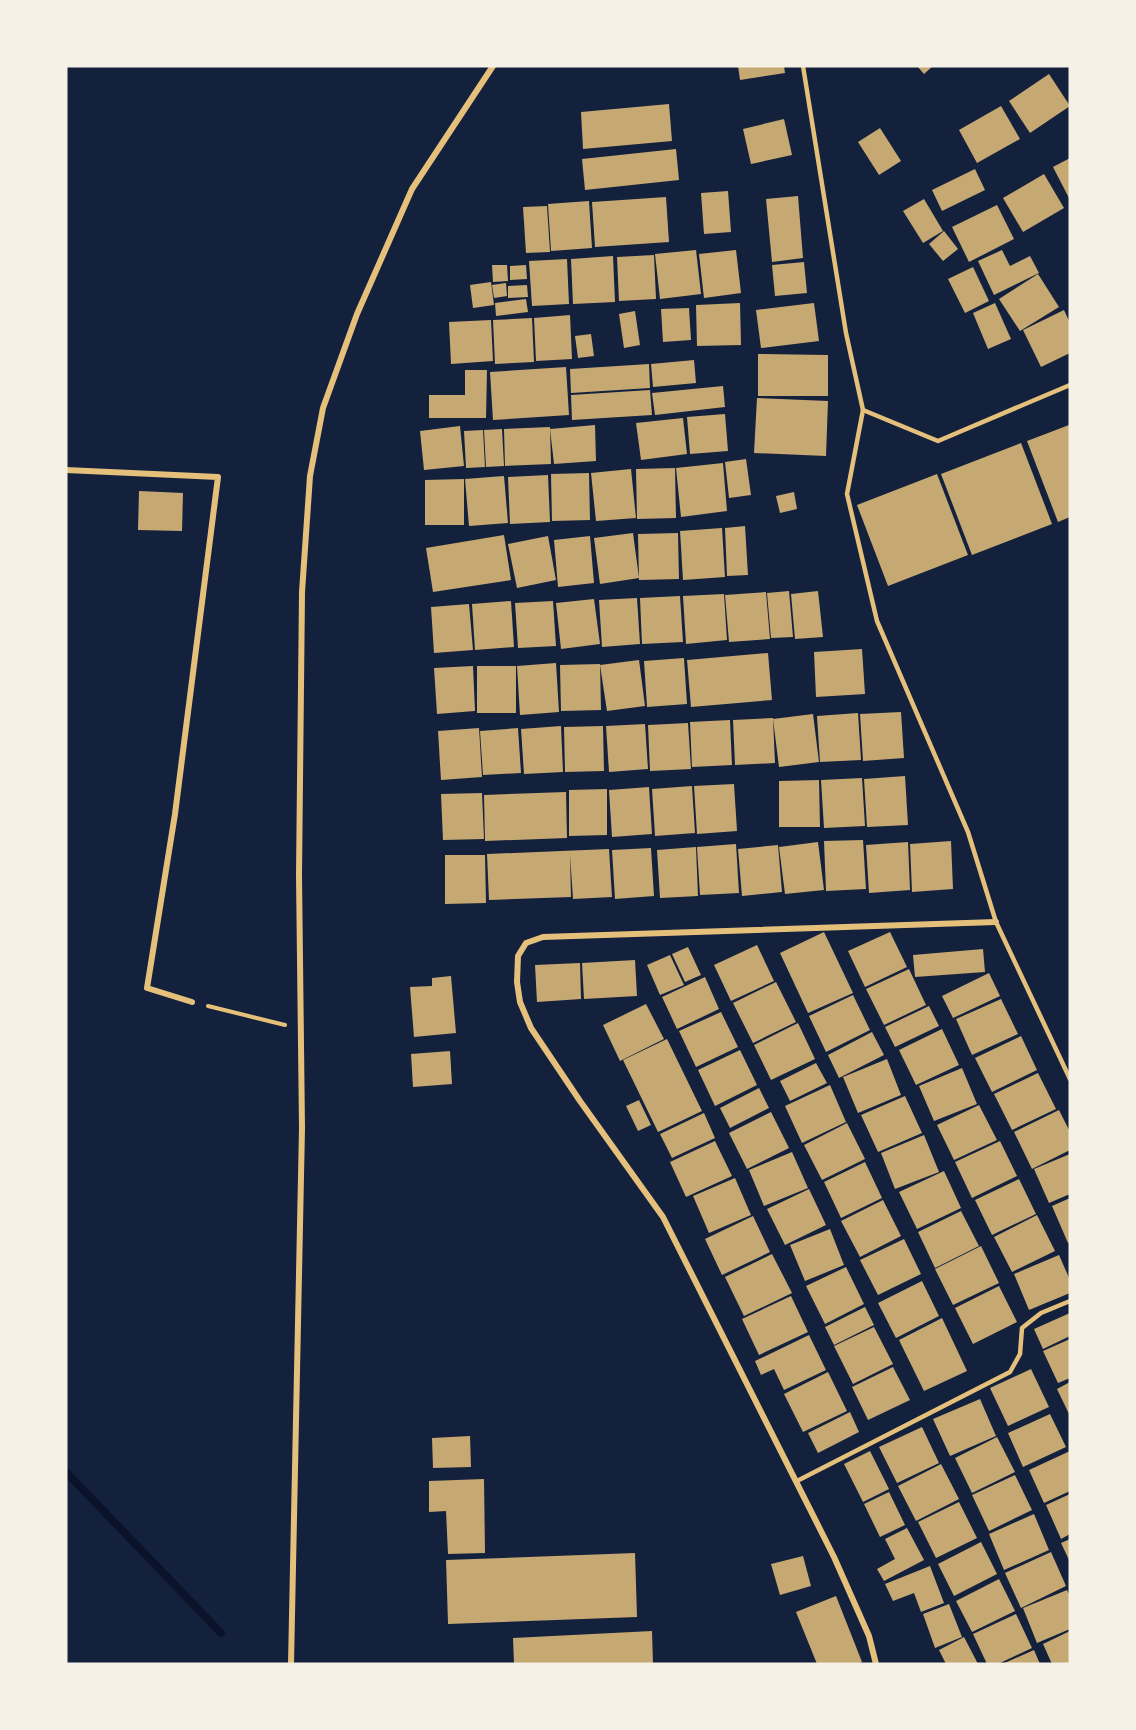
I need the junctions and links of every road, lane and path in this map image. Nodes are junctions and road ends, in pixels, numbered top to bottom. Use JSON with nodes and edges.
{"nodes":[{"id":1,"x":493,"y":66,"type":"edge"},
{"id":2,"x":803,"y":66,"type":"edge"},
{"id":3,"x":1070,"y":385,"type":"edge"},
{"id":4,"x":863,"y":410,"type":"junction"},
{"id":5,"x":66,"y":470,"type":"edge"},
{"id":6,"x":996,"y":922,"type":"junction"},
{"id":7,"x":192,"y":1002,"type":"joint"},
{"id":8,"x":300,"y":1029,"type":"junction"},
{"id":9,"x":1070,"y":1078,"type":"edge"},
{"id":10,"x":1070,"y":1301,"type":"edge"},
{"id":11,"x":796,"y":1481,"type":"junction"},
{"id":12,"x":291,"y":1664,"type":"edge"},
{"id":13,"x":876,"y":1664,"type":"edge"}],
"edges":[{"from":1,"to":8,"type":"street"},
{"from":2,"to":4,"type":"lane"},
{"from":3,"to":4,"type":"lane"},
{"from":4,"to":6,"type":"lane"},
{"from":5,"to":7,"type":"street"},
{"from":6,"to":9,"type":"lane"},
{"from":6,"to":11,"type":"street"},
{"from":7,"to":8,"type":"path"},
{"from":8,"to":12,"type":"street"},
{"from":10,"to":11,"type":"lane"},
{"from":11,"to":13,"type":"street"}]}
